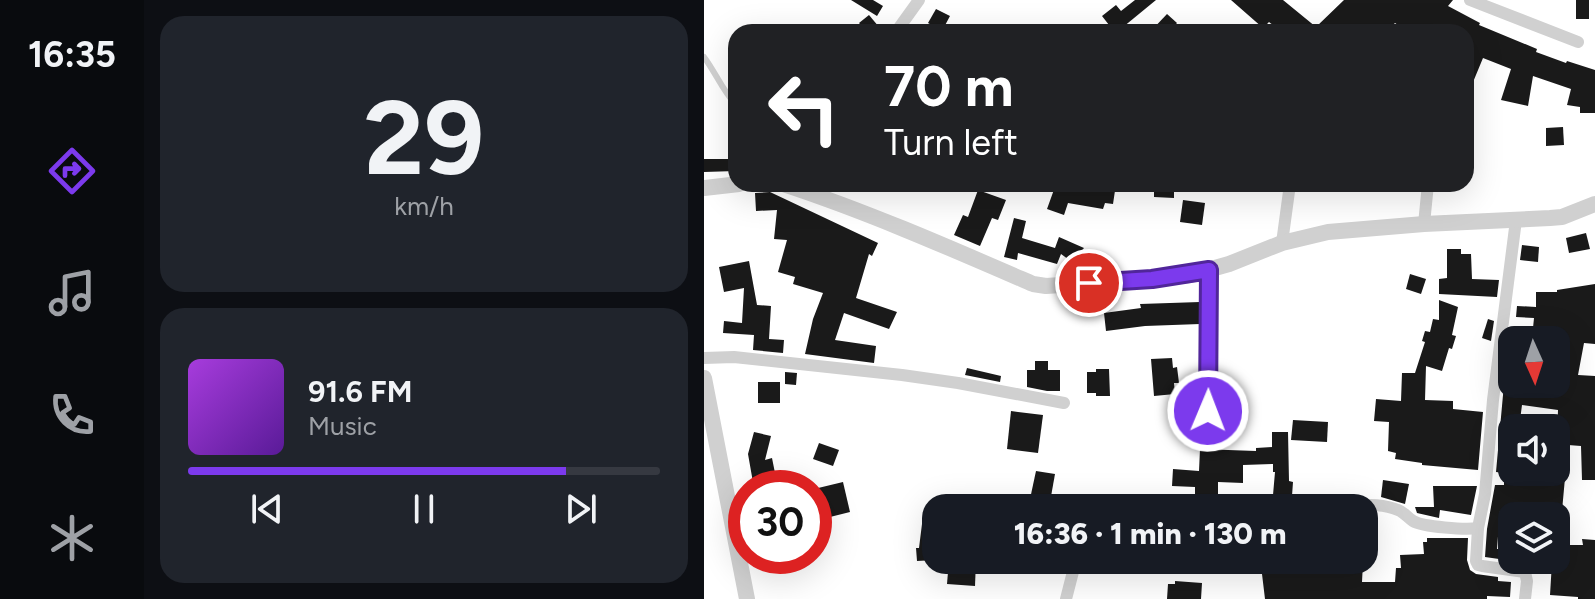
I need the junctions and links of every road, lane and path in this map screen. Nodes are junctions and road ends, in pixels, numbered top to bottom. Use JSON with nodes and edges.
{"nodes":[{"id":1,"x":919,"y":0,"type":"edge"},
{"id":2,"x":1470,"y":0,"type":"edge"},
{"id":3,"x":902,"y":24,"type":"edge"},
{"id":4,"x":1578,"y":42,"type":"dead end"},
{"id":5,"x":704,"y":57,"type":"edge"},
{"id":6,"x":728,"y":96,"type":"edge"},
{"id":7,"x":728,"y":185,"type":"edge"},
{"id":8,"x":704,"y":188,"type":"edge"},
{"id":9,"x":808,"y":192,"type":"edge"},
{"id":10,"x":1289,"y":192,"type":"edge"},
{"id":11,"x":1427,"y":192,"type":"edge"},
{"id":12,"x":1595,"y":204,"type":"edge"},
{"id":13,"x":1516,"y":220,"type":"junction"},
{"id":14,"x":1424,"y":224,"type":"junction"},
{"id":15,"x":1282,"y":243,"type":"junction"},
{"id":16,"x":1209,"y":270,"type":"junction"},
{"id":17,"x":704,"y":358,"type":"edge"},
{"id":18,"x":704,"y":378,"type":"edge"},
{"id":19,"x":1064,"y":403,"type":"dead end"},
{"id":20,"x":1208,"y":440,"type":"dead end"},
{"id":21,"x":1378,"y":506,"type":"edge"},
{"id":22,"x":1478,"y":528,"type":"junction"},
{"id":23,"x":1072,"y":574,"type":"edge"},
{"id":24,"x":747,"y":599,"type":"edge"},
{"id":25,"x":1066,"y":599,"type":"edge"},
{"id":26,"x":1525,"y":599,"type":"edge"}],
"edges":[{"from":1,"to":3,"type":"street"},
{"from":2,"to":4,"type":"street"},
{"from":5,"to":6,"type":"lane"},
{"from":7,"to":8,"type":"street"},
{"from":9,"to":16,"type":"street"},
{"from":10,"to":15,"type":"street"},
{"from":11,"to":14,"type":"street"},
{"from":12,"to":13,"type":"street"},
{"from":13,"to":14,"type":"street"},
{"from":13,"to":22,"type":"street"},
{"from":14,"to":15,"type":"street"},
{"from":15,"to":16,"type":"street"},
{"from":16,"to":20,"type":"street"},
{"from":17,"to":19,"type":"street"},
{"from":18,"to":24,"type":"street"},
{"from":21,"to":22,"type":"street"},
{"from":22,"to":26,"type":"street"},
{"from":23,"to":25,"type":"street"}]}
